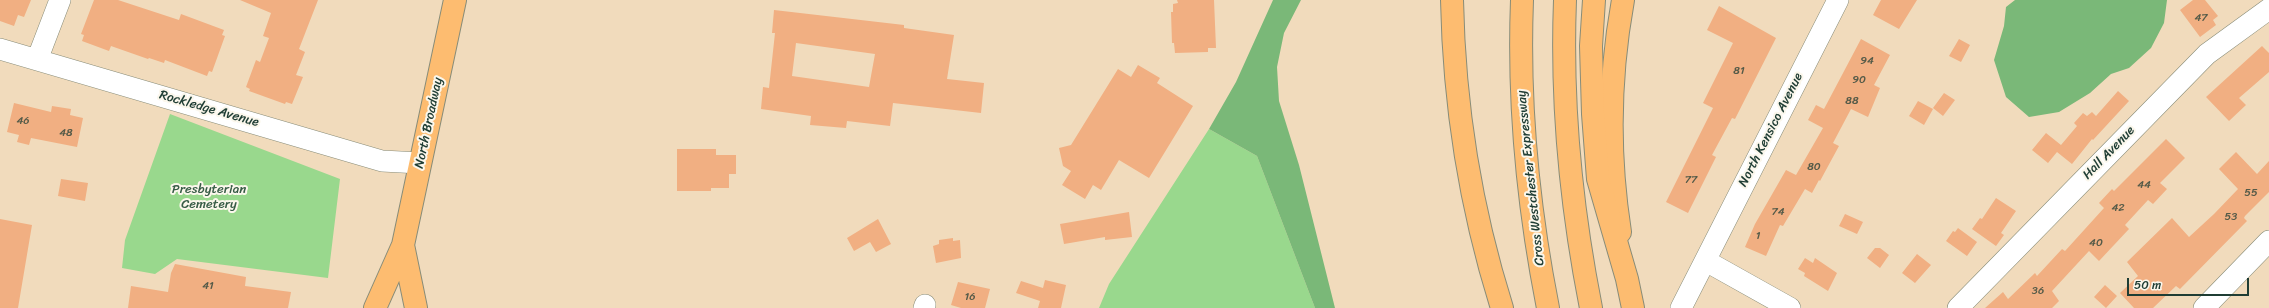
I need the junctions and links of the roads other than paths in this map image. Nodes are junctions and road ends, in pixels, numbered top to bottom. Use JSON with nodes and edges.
{"nodes":[{"id":1,"x":60,"y":0,"type":"edge"},
{"id":2,"x":455,"y":0,"type":"edge"},
{"id":3,"x":1452,"y":0,"type":"edge"},
{"id":4,"x":1522,"y":0,"type":"edge"},
{"id":5,"x":1565,"y":0,"type":"edge"},
{"id":6,"x":1594,"y":0,"type":"edge"},
{"id":7,"x":1623,"y":0,"type":"edge"},
{"id":8,"x":1838,"y":0,"type":"edge"},
{"id":9,"x":2269,"y":9,"type":"edge"},
{"id":10,"x":0,"y":49,"type":"edge"},
{"id":11,"x":36,"y":60,"type":"junction"},
{"id":12,"x":420,"y":163,"type":"junction"},
{"id":13,"x":2269,"y":241,"type":"edge"},
{"id":14,"x":403,"y":245,"type":"junction"},
{"id":15,"x":1706,"y":261,"type":"junction"},
{"id":16,"x":1628,"y":279,"type":"junction"},
{"id":17,"x":375,"y":308,"type":"edge"},
{"id":18,"x":416,"y":308,"type":"edge"},
{"id":19,"x":1502,"y":308,"type":"edge"},
{"id":20,"x":1548,"y":308,"type":"edge"},
{"id":21,"x":1591,"y":308,"type":"edge"},
{"id":22,"x":1633,"y":308,"type":"edge"},
{"id":23,"x":1681,"y":308,"type":"edge"},
{"id":24,"x":1790,"y":308,"type":"edge"},
{"id":25,"x":1958,"y":308,"type":"edge"},
{"id":26,"x":2204,"y":308,"type":"edge"}],
"edges":[{"from":1,"to":11,"type":"street"},
{"from":2,"to":12,"type":"main road","name":"North Broadway"},
{"from":3,"to":19,"type":"main road"},
{"from":4,"to":20,"type":"main road","name":"Cross Westchester Expressway"},
{"from":5,"to":21,"type":"main road"},
{"from":6,"to":16,"type":"main road"},
{"from":7,"to":16,"type":"main road"},
{"from":8,"to":15,"type":"street","name":"North Kensico Avenue"},
{"from":9,"to":25,"type":"street","name":"Hall Avenue"},
{"from":10,"to":11,"type":"street","name":"Rockledge Avenue"},
{"from":11,"to":12,"type":"street","name":"Rockledge Avenue"},
{"from":12,"to":14,"type":"main road","name":"North Broadway"},
{"from":13,"to":26,"type":"street"},
{"from":14,"to":17,"type":"main road","name":"North Broadway"},
{"from":14,"to":18,"type":"main road","name":"North Broadway"},
{"from":15,"to":23,"type":"street","name":"North Kensico Avenue"},
{"from":15,"to":24,"type":"street"},
{"from":16,"to":22,"type":"main road"}]}
